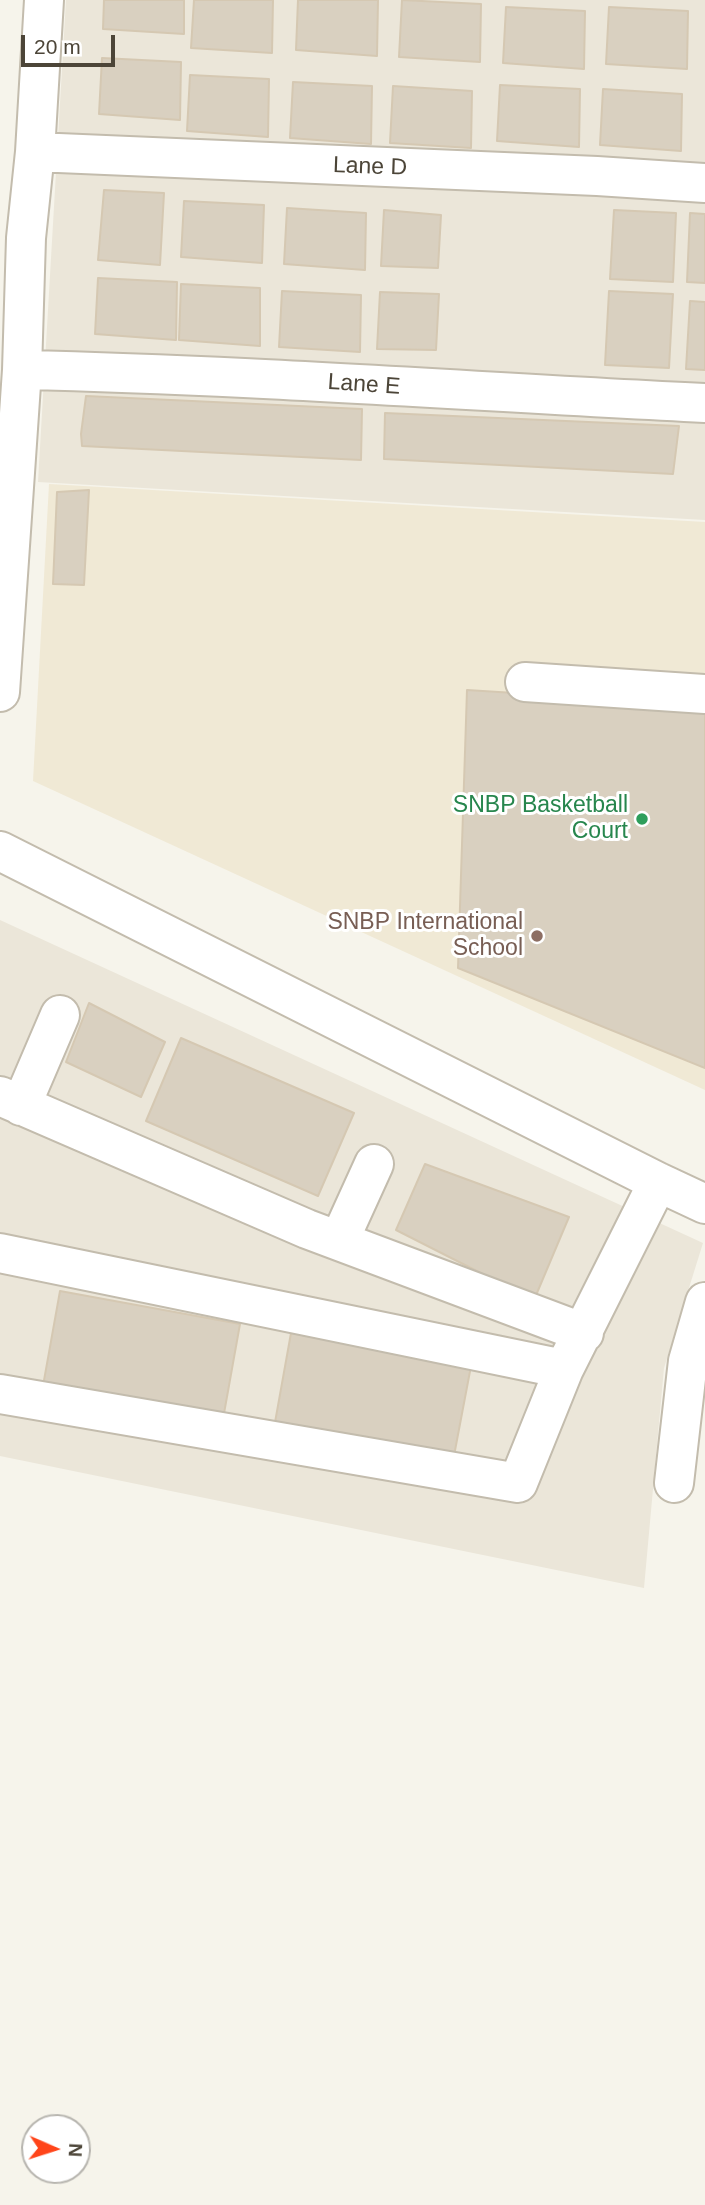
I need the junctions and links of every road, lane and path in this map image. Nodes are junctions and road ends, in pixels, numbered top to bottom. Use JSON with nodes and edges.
{"nodes":[{"id":1,"x":44,"y":0,"type":"edge"},
{"id":2,"x":35,"y":152,"type":"junction"},
{"id":3,"x":705,"y":183,"type":"edge"},
{"id":4,"x":22,"y":370,"type":"junction"},
{"id":5,"x":705,"y":403,"type":"edge"},
{"id":6,"x":525,"y":682,"type":"dead end"},
{"id":7,"x":0,"y":692,"type":"edge"},
{"id":8,"x":705,"y":694,"type":"edge"},
{"id":9,"x":0,"y":851,"type":"edge"},
{"id":10,"x":60,"y":1015,"type":"dead end"},
{"id":11,"x":10,"y":1101,"type":"edge"},
{"id":12,"x":374,"y":1164,"type":"dead end"},
{"id":13,"x":657,"y":1182,"type":"junction"},
{"id":14,"x":705,"y":1204,"type":"edge"},
{"id":15,"x":339,"y":1241,"type":"junction"},
{"id":16,"x":0,"y":1253,"type":"edge"},
{"id":17,"x":705,"y":1302,"type":"edge"},
{"id":18,"x":583,"y":1333,"type":"junction"},
{"id":19,"x":564,"y":1369,"type":"junction"},
{"id":20,"x":0,"y":1394,"type":"edge"},
{"id":21,"x":674,"y":1483,"type":"dead end"}],
"edges":[{"from":1,"to":2,"type":"street"},
{"from":2,"to":3,"type":"street","name":"Lane D"},
{"from":2,"to":4,"type":"street"},
{"from":4,"to":5,"type":"street","name":"Lane E"},
{"from":4,"to":7,"type":"street"},
{"from":6,"to":8,"type":"street"},
{"from":9,"to":13,"type":"street"},
{"from":10,"to":11,"type":"street"},
{"from":11,"to":15,"type":"street"},
{"from":12,"to":15,"type":"street"},
{"from":13,"to":14,"type":"street"},
{"from":13,"to":18,"type":"street"},
{"from":15,"to":18,"type":"street"},
{"from":16,"to":19,"type":"street"},
{"from":17,"to":21,"type":"street"},
{"from":18,"to":19,"type":"street"},
{"from":19,"to":20,"type":"street"}]}
